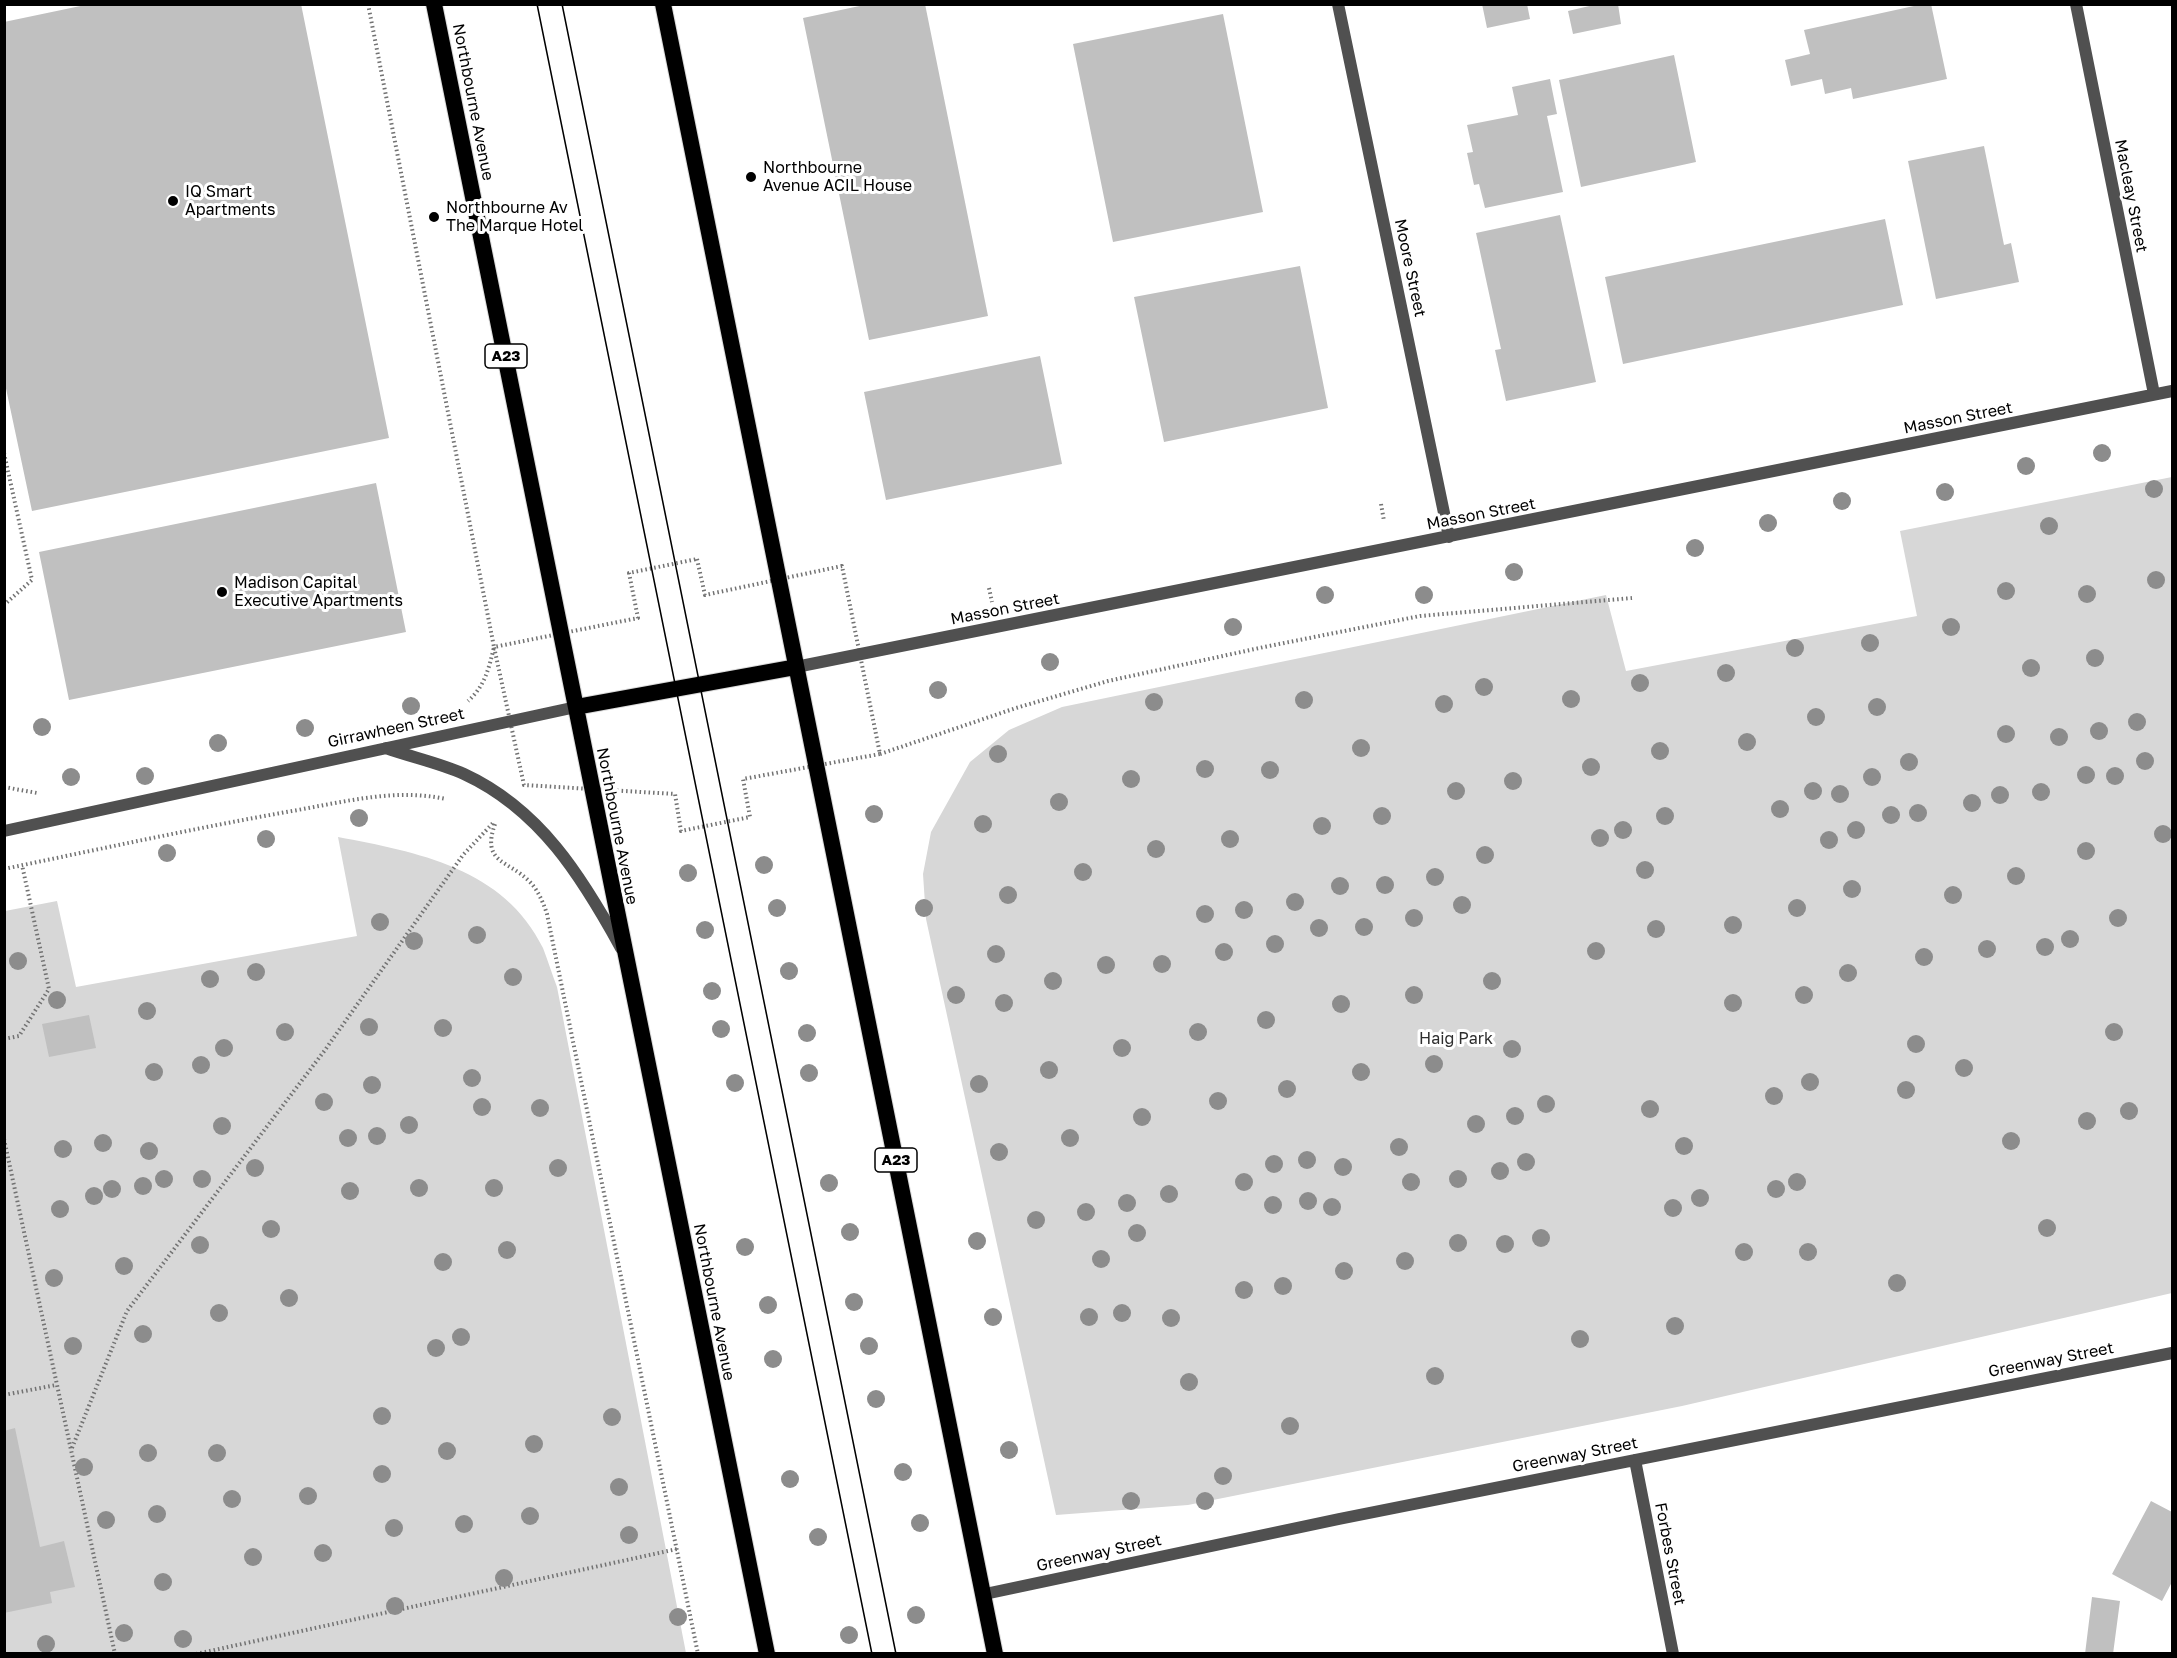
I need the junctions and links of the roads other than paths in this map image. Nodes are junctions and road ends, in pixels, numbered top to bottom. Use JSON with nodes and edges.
{"nodes":[{"id":1,"x":435,"y":4,"type":"edge"},
{"id":2,"x":663,"y":4,"type":"edge"},
{"id":3,"x":1338,"y":4,"type":"edge"},
{"id":4,"x":2076,"y":4,"type":"edge"},
{"id":5,"x":2172,"y":391,"type":"edge"},
{"id":6,"x":2154,"y":394,"type":"junction"},
{"id":7,"x":1449,"y":537,"type":"junction"},
{"id":8,"x":796,"y":667,"type":"junction"},
{"id":9,"x":576,"y":708,"type":"junction"},
{"id":10,"x":385,"y":748,"type":"junction"},
{"id":11,"x":4,"y":831,"type":"edge"},
{"id":12,"x":626,"y":957,"type":"junction"},
{"id":13,"x":2172,"y":1353,"type":"edge"},
{"id":14,"x":1635,"y":1460,"type":"junction"},
{"id":15,"x":985,"y":1594,"type":"junction"},
{"id":16,"x":767,"y":1653,"type":"edge"},
{"id":17,"x":995,"y":1653,"type":"edge"},
{"id":18,"x":1673,"y":1653,"type":"edge"}],
"edges":[{"from":1,"to":9,"type":"highway","name":"Northbourne Avenue","number":"A23"},
{"from":2,"to":8,"type":"highway","number":"A23"},
{"from":3,"to":7,"type":"street","name":"Moore Street"},
{"from":4,"to":6,"type":"street","name":"Macleay Street"},
{"from":5,"to":6,"type":"street","name":"Masson Street"},
{"from":6,"to":7,"type":"street","name":"Masson Street"},
{"from":7,"to":8,"type":"street","name":"Masson Street"},
{"from":8,"to":9,"type":"highway","name":"Girrawheen Street"},
{"from":8,"to":15,"type":"highway","number":"A23"},
{"from":9,"to":10,"type":"street","name":"Girrawheen Street"},
{"from":9,"to":12,"type":"highway","name":"Northbourne Avenue","number":"A23"},
{"from":10,"to":11,"type":"street","name":"Girrawheen Street"},
{"from":10,"to":12,"type":"street"},
{"from":12,"to":16,"type":"highway","name":"Northbourne Avenue","number":"A23"},
{"from":13,"to":14,"type":"street","name":"Greenway Street"},
{"from":14,"to":15,"type":"street","name":"Greenway Street"},
{"from":14,"to":18,"type":"street","name":"Forbes Street"},
{"from":15,"to":17,"type":"highway","number":"A23"}]}
